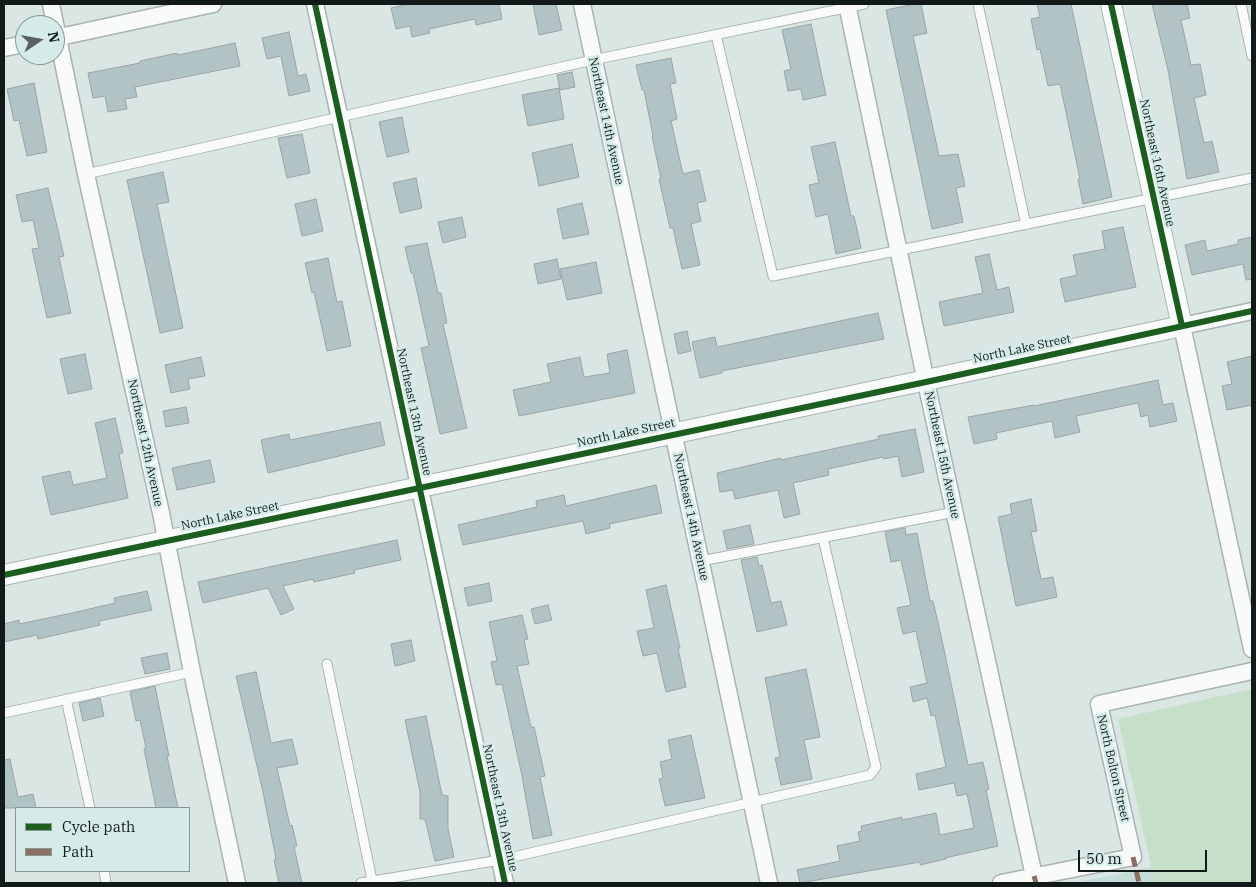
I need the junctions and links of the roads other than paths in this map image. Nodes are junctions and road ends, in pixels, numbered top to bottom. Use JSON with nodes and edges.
{"nodes":[{"id":1,"x":213,"y":4,"type":"edge"},
{"id":2,"x":315,"y":4,"type":"edge"},
{"id":3,"x":582,"y":4,"type":"edge"},
{"id":4,"x":864,"y":4,"type":"edge"},
{"id":5,"x":978,"y":4,"type":"edge"},
{"id":6,"x":1111,"y":4,"type":"edge"},
{"id":7,"x":1241,"y":4,"type":"edge"},
{"id":8,"x":847,"y":6,"type":"edge"},
{"id":9,"x":716,"y":34,"type":"junction"},
{"id":10,"x":65,"y":35,"type":"edge"},
{"id":11,"x":1252,"y":56,"type":"edge"},
{"id":12,"x":593,"y":60,"type":"junction"},
{"id":13,"x":62,"y":65,"type":"edge"},
{"id":14,"x":339,"y":117,"type":"junction"},
{"id":15,"x":86,"y":174,"type":"junction"},
{"id":16,"x":1252,"y":178,"type":"edge"},
{"id":17,"x":1154,"y":199,"type":"junction"},
{"id":18,"x":1026,"y":225,"type":"junction"},
{"id":19,"x":899,"y":251,"type":"junction"},
{"id":20,"x":1252,"y":311,"type":"edge"},
{"id":21,"x":1182,"y":326,"type":"junction"},
{"id":22,"x":926,"y":382,"type":"junction"},
{"id":23,"x":674,"y":434,"type":"junction"},
{"id":24,"x":419,"y":488,"type":"junction"},
{"id":25,"x":955,"y":512,"type":"junction"},
{"id":26,"x":824,"y":538,"type":"junction"},
{"id":27,"x":166,"y":541,"type":"junction"},
{"id":28,"x":701,"y":561,"type":"junction"},
{"id":29,"x":4,"y":575,"type":"edge"},
{"id":30,"x":1252,"y":649,"type":"edge"},
{"id":31,"x":327,"y":664,"type":"dead end"},
{"id":32,"x":1252,"y":671,"type":"edge"},
{"id":33,"x":192,"y":672,"type":"junction"},
{"id":34,"x":66,"y":700,"type":"junction"},
{"id":35,"x":4,"y":713,"type":"edge"},
{"id":36,"x":752,"y":802,"type":"junction"},
{"id":37,"x":90,"y":807,"type":"edge"},
{"id":38,"x":500,"y":860,"type":"junction"},
{"id":39,"x":1034,"y":876,"type":"junction"},
{"id":40,"x":372,"y":880,"type":"junction"},
{"id":41,"x":237,"y":883,"type":"edge"},
{"id":42,"x":361,"y":883,"type":"edge"},
{"id":43,"x":505,"y":883,"type":"edge"},
{"id":44,"x":769,"y":883,"type":"edge"},
{"id":45,"x":1001,"y":883,"type":"edge"}],
"edges":[{"from":1,"to":10,"type":"street"},
{"from":2,"to":14,"type":"street","name":"Northeast 13th Avenue"},
{"from":3,"to":12,"type":"street","name":"Northeast 14th Avenue"},
{"from":4,"to":8,"type":"lane"},
{"from":5,"to":18,"type":"lane"},
{"from":6,"to":17,"type":"street","name":"Northeast 16th Avenue"},
{"from":7,"to":11,"type":"lane"},
{"from":8,"to":9,"type":"lane"},
{"from":8,"to":19,"type":"street","name":"Northeast 15th Avenue"},
{"from":9,"to":12,"type":"lane"},
{"from":9,"to":19,"type":"lane"},
{"from":12,"to":14,"type":"lane"},
{"from":12,"to":23,"type":"street","name":"Northeast 14th Avenue"},
{"from":13,"to":15,"type":"street","name":"Northeast 12th Avenue"},
{"from":14,"to":15,"type":"lane"},
{"from":14,"to":24,"type":"street","name":"Northeast 13th Avenue"},
{"from":15,"to":27,"type":"street","name":"Northeast 12th Avenue"},
{"from":16,"to":17,"type":"lane"},
{"from":17,"to":18,"type":"lane"},
{"from":17,"to":21,"type":"street","name":"Northeast 16th Avenue"},
{"from":18,"to":19,"type":"lane"},
{"from":19,"to":22,"type":"street","name":"Northeast 15th Avenue"},
{"from":20,"to":21,"type":"street","name":"North Lake Street"},
{"from":21,"to":22,"type":"street","name":"North Lake Street"},
{"from":21,"to":30,"type":"street","name":"Northeast 16th Avenue"},
{"from":22,"to":23,"type":"street","name":"North Lake Street"},
{"from":22,"to":25,"type":"street","name":"Northeast 15th Avenue"},
{"from":23,"to":24,"type":"street","name":"North Lake Street"},
{"from":23,"to":28,"type":"street","name":"Northeast 14th Avenue"},
{"from":24,"to":27,"type":"street","name":"North Lake Street"},
{"from":24,"to":38,"type":"street","name":"Northeast 13th Avenue"},
{"from":25,"to":26,"type":"lane"},
{"from":25,"to":39,"type":"street","name":"Northeast 15th Avenue"},
{"from":26,"to":28,"type":"lane"},
{"from":26,"to":36,"type":"lane"},
{"from":27,"to":29,"type":"street","name":"North Lake Street"},
{"from":27,"to":33,"type":"street","name":"Northeast 12th Avenue"},
{"from":28,"to":36,"type":"street","name":"Northeast 14th Avenue"},
{"from":31,"to":40,"type":"lane"},
{"from":32,"to":39,"type":"street","name":"North Bolton Street"},
{"from":33,"to":34,"type":"lane"},
{"from":33,"to":41,"type":"street","name":"Northeast 12th Avenue"},
{"from":34,"to":35,"type":"lane"},
{"from":34,"to":37,"type":"lane"},
{"from":36,"to":38,"type":"lane"},
{"from":36,"to":44,"type":"street","name":"Northeast 14th Avenue"},
{"from":38,"to":40,"type":"lane"},
{"from":38,"to":43,"type":"street","name":"Northeast 13th Avenue"},
{"from":39,"to":45,"type":"street"},
{"from":40,"to":42,"type":"lane"}]}
